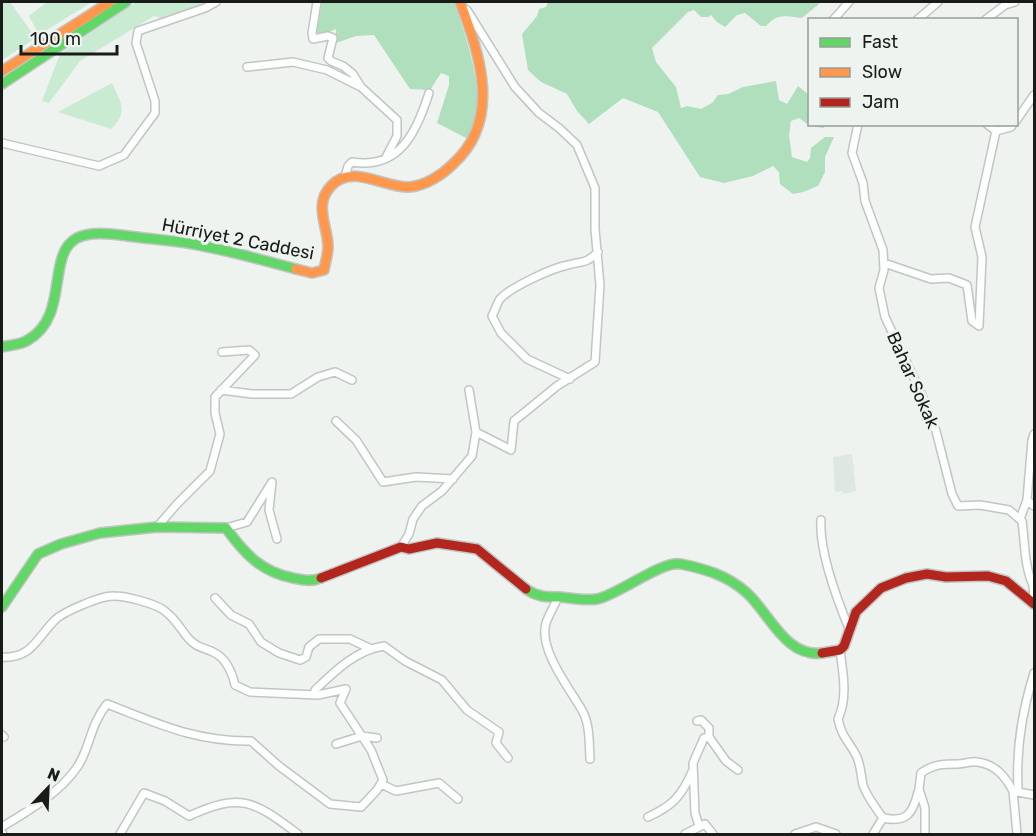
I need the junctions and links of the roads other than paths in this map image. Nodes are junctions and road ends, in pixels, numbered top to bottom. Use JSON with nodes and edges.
{"nodes":[{"id":1,"x":110,"y":2,"type":"edge"},
{"id":2,"x":126,"y":2,"type":"edge"},
{"id":3,"x":216,"y":2,"type":"edge"},
{"id":4,"x":317,"y":2,"type":"edge"},
{"id":5,"x":461,"y":2,"type":"edge"},
{"id":6,"x":849,"y":2,"type":"edge"},
{"id":7,"x":938,"y":2,"type":"edge"},
{"id":8,"x":1015,"y":2,"type":"edge"},
{"id":9,"x":835,"y":18,"type":"edge"},
{"id":10,"x":919,"y":18,"type":"edge"},
{"id":11,"x":988,"y":18,"type":"edge"},
{"id":12,"x":247,"y":67,"type":"dead end"},
{"id":13,"x":2,"y":71,"type":"edge"},
{"id":14,"x":2,"y":84,"type":"edge"},
{"id":15,"x":362,"y":87,"type":"junction"},
{"id":16,"x":429,"y":93,"type":"dead end"},
{"id":17,"x":1035,"y":95,"type":"edge"},
{"id":18,"x":1018,"y":120,"type":"edge"},
{"id":19,"x":858,"y":126,"type":"edge"},
{"id":20,"x":990,"y":126,"type":"edge"},
{"id":21,"x":1009,"y":126,"type":"edge"},
{"id":22,"x":996,"y":131,"type":"junction"},
{"id":23,"x":2,"y":143,"type":"edge"},
{"id":24,"x":385,"y":159,"type":"junction"},
{"id":25,"x":345,"y":177,"type":"junction"},
{"id":26,"x":598,"y":252,"type":"junction"},
{"id":27,"x":884,"y":263,"type":"junction"},
{"id":28,"x":2,"y":347,"type":"edge"},
{"id":29,"x":222,"y":352,"type":"dead end"},
{"id":30,"x":570,"y":379,"type":"junction"},
{"id":31,"x":352,"y":380,"type":"dead end"},
{"id":32,"x":221,"y":390,"type":"junction"},
{"id":33,"x":469,"y":390,"type":"dead end"},
{"id":34,"x":336,"y":421,"type":"dead end"},
{"id":35,"x":476,"y":432,"type":"junction"},
{"id":36,"x":1035,"y":434,"type":"edge"},
{"id":37,"x":453,"y":478,"type":"junction"},
{"id":38,"x":1027,"y":500,"type":"junction"},
{"id":39,"x":1035,"y":506,"type":"edge"},
{"id":40,"x":1020,"y":519,"type":"junction"},
{"id":41,"x":821,"y":520,"type":"dead end"},
{"id":42,"x":157,"y":527,"type":"junction"},
{"id":43,"x":225,"y":528,"type":"junction"},
{"id":44,"x":277,"y":539,"type":"dead end"},
{"id":45,"x":401,"y":548,"type":"junction"},
{"id":46,"x":1034,"y":584,"type":"edge"},
{"id":47,"x":558,"y":597,"type":"junction"},
{"id":48,"x":215,"y":598,"type":"dead end"},
{"id":49,"x":1035,"y":599,"type":"edge"},
{"id":50,"x":1035,"y":604,"type":"edge"},
{"id":51,"x":2,"y":607,"type":"edge"},
{"id":52,"x":850,"y":631,"type":"junction"},
{"id":53,"x":369,"y":648,"type":"junction"},
{"id":54,"x":840,"y":650,"type":"junction"},
{"id":55,"x":2,"y":657,"type":"edge"},
{"id":56,"x":1035,"y":673,"type":"edge"},
{"id":57,"x":318,"y":695,"type":"junction"},
{"id":58,"x":697,"y":722,"type":"dead end"},
{"id":59,"x":362,"y":736,"type":"junction"},
{"id":60,"x":709,"y":736,"type":"junction"},
{"id":61,"x":377,"y":738,"type":"dead end"},
{"id":62,"x":336,"y":744,"type":"dead end"},
{"id":63,"x":508,"y":758,"type":"dead end"},
{"id":64,"x":590,"y":759,"type":"dead end"},
{"id":65,"x":693,"y":770,"type":"junction"},
{"id":66,"x":738,"y":770,"type":"dead end"},
{"id":67,"x":381,"y":784,"type":"junction"},
{"id":68,"x":919,"y":789,"type":"junction"},
{"id":69,"x":1013,"y":790,"type":"junction"},
{"id":70,"x":1035,"y":795,"type":"edge"},
{"id":71,"x":458,"y":799,"type":"dead end"},
{"id":72,"x":648,"y":817,"type":"dead end"},
{"id":73,"x":883,"y":818,"type":"junction"},
{"id":74,"x":702,"y":825,"type":"junction"},
{"id":75,"x":2,"y":826,"type":"edge"},
{"id":76,"x":120,"y":834,"type":"edge"},
{"id":77,"x":298,"y":834,"type":"edge"},
{"id":78,"x":685,"y":834,"type":"edge"},
{"id":79,"x":713,"y":834,"type":"edge"},
{"id":80,"x":718,"y":834,"type":"edge"},
{"id":81,"x":795,"y":834,"type":"edge"},
{"id":82,"x":836,"y":834,"type":"edge"},
{"id":83,"x":873,"y":834,"type":"edge"},
{"id":84,"x":925,"y":834,"type":"edge"},
{"id":85,"x":1017,"y":834,"type":"edge"}],
"edges":[{"from":1,"to":13,"type":"main road"},
{"from":2,"to":14,"type":"main road"},
{"from":3,"to":23,"type":"street"},
{"from":4,"to":15,"type":"street"},
{"from":5,"to":25,"type":"main road"},
{"from":5,"to":26,"type":"street"},
{"from":6,"to":9,"type":"street"},
{"from":7,"to":10,"type":"street"},
{"from":8,"to":11,"type":"street"},
{"from":12,"to":15,"type":"street"},
{"from":15,"to":24,"type":"street"},
{"from":16,"to":24,"type":"street"},
{"from":17,"to":18,"type":"street"},
{"from":19,"to":27,"type":"street","name":"Bahar Sokak"},
{"from":20,"to":22,"type":"street"},
{"from":21,"to":22,"type":"street"},
{"from":22,"to":27,"type":"street"},
{"from":24,"to":25,"type":"street"},
{"from":25,"to":28,"type":"main road","name":"Hürriyet 2 Caddesi"},
{"from":26,"to":30,"type":"street"},
{"from":26,"to":30,"type":"street"},
{"from":27,"to":40,"type":"street","name":"Bahar Sokak"},
{"from":29,"to":32,"type":"street"},
{"from":30,"to":35,"type":"street"},
{"from":31,"to":32,"type":"street"},
{"from":32,"to":42,"type":"street"},
{"from":33,"to":35,"type":"street"},
{"from":34,"to":37,"type":"street"},
{"from":35,"to":37,"type":"street"},
{"from":36,"to":38,"type":"street"},
{"from":37,"to":45,"type":"street"},
{"from":38,"to":39,"type":"street"},
{"from":38,"to":40,"type":"street"},
{"from":40,"to":46,"type":"street"},
{"from":41,"to":52,"type":"street"},
{"from":42,"to":43,"type":"main road"},
{"from":42,"to":51,"type":"main road"},
{"from":43,"to":44,"type":"street"},
{"from":43,"to":45,"type":"main road"},
{"from":45,"to":47,"type":"main road"},
{"from":46,"to":49,"type":"street"},
{"from":47,"to":54,"type":"main road"},
{"from":47,"to":64,"type":"street"},
{"from":48,"to":53,"type":"street"},
{"from":50,"to":52,"type":"main road"},
{"from":52,"to":54,"type":"main road"},
{"from":53,"to":57,"type":"street"},
{"from":53,"to":63,"type":"street"},
{"from":54,"to":73,"type":"street"},
{"from":55,"to":57,"type":"street"},
{"from":56,"to":69,"type":"street"},
{"from":57,"to":59,"type":"street"},
{"from":58,"to":60,"type":"street"},
{"from":59,"to":61,"type":"street"},
{"from":59,"to":62,"type":"street"},
{"from":59,"to":67,"type":"street"},
{"from":60,"to":65,"type":"street"},
{"from":60,"to":66,"type":"street"},
{"from":65,"to":72,"type":"street"},
{"from":65,"to":74,"type":"street"},
{"from":67,"to":71,"type":"street"},
{"from":67,"to":75,"type":"street"},
{"from":68,"to":69,"type":"street"},
{"from":68,"to":73,"type":"street"},
{"from":68,"to":84,"type":"street"},
{"from":69,"to":70,"type":"street"},
{"from":69,"to":85,"type":"street"},
{"from":73,"to":83,"type":"street"},
{"from":74,"to":78,"type":"street"},
{"from":74,"to":79,"type":"street"},
{"from":74,"to":80,"type":"street"},
{"from":76,"to":77,"type":"street"},
{"from":81,"to":82,"type":"street"}]}
